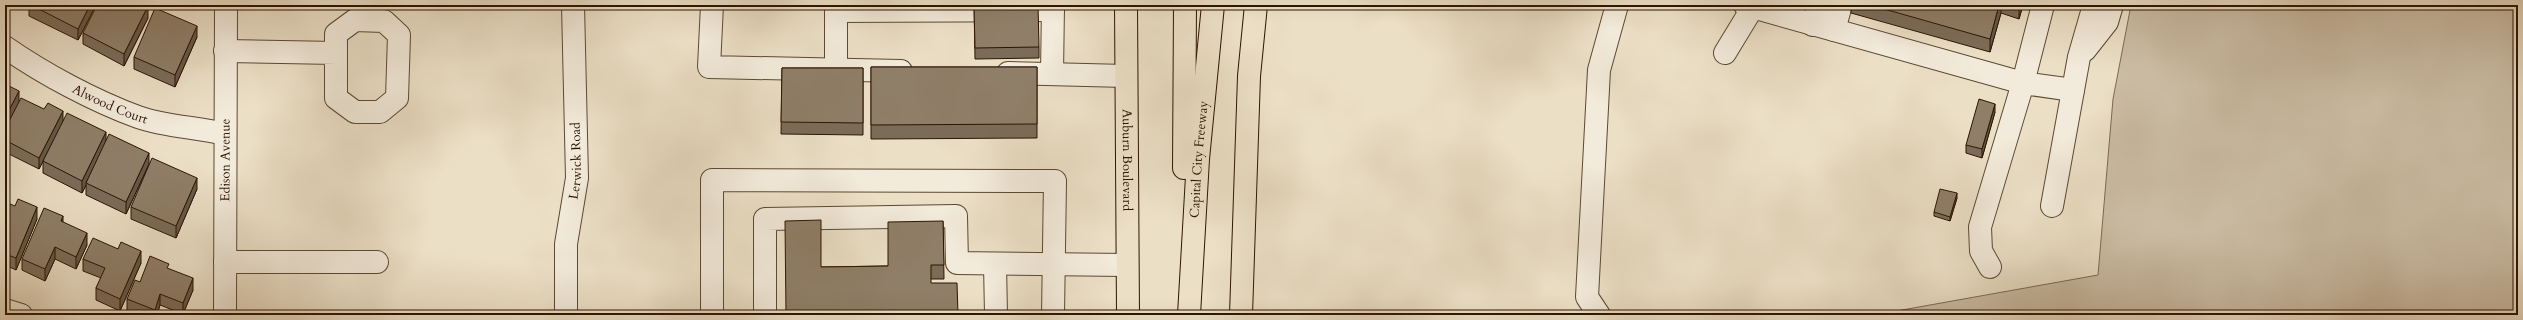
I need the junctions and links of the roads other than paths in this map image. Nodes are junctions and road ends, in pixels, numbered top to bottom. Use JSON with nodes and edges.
{"nodes":[{"id":1,"x":226,"y":5,"type":"edge"},
{"id":2,"x":573,"y":5,"type":"edge"},
{"id":3,"x":712,"y":5,"type":"edge"},
{"id":4,"x":1126,"y":5,"type":"edge"},
{"id":5,"x":1185,"y":5,"type":"edge"},
{"id":6,"x":1213,"y":5,"type":"edge"},
{"id":7,"x":1256,"y":5,"type":"edge"},
{"id":8,"x":1272,"y":5,"type":"edge"},
{"id":9,"x":1617,"y":5,"type":"edge"},
{"id":10,"x":1829,"y":5,"type":"edge"},
{"id":11,"x":1841,"y":5,"type":"edge"},
{"id":12,"x":2043,"y":5,"type":"edge"},
{"id":13,"x":2094,"y":5,"type":"edge"},
{"id":14,"x":2112,"y":5,"type":"edge"},
{"id":15,"x":1749,"y":6,"type":"edge"},
{"id":16,"x":1053,"y":7,"type":"edge"},
{"id":17,"x":836,"y":8,"type":"edge"},
{"id":18,"x":1814,"y":19,"type":"edge"},
{"id":19,"x":5,"y":47,"type":"edge"},
{"id":20,"x":225,"y":52,"type":"junction"},
{"id":21,"x":336,"y":53,"type":"dead end"},
{"id":22,"x":1725,"y":53,"type":"dead end"},
{"id":23,"x":2079,"y":57,"type":"junction"},
{"id":24,"x":836,"y":70,"type":"junction"},
{"id":25,"x":921,"y":71,"type":"edge"},
{"id":26,"x":991,"y":73,"type":"edge"},
{"id":27,"x":1052,"y":74,"type":"junction"},
{"id":28,"x":1126,"y":76,"type":"junction"},
{"id":29,"x":1249,"y":76,"type":"junction"},
{"id":30,"x":2023,"y":83,"type":"junction"},
{"id":31,"x":2073,"y":90,"type":"junction"},
{"id":32,"x":225,"y":134,"type":"junction"},
{"id":33,"x":2052,"y":206,"type":"dead end"},
{"id":34,"x":225,"y":262,"type":"junction"},
{"id":35,"x":377,"y":262,"type":"dead end"},
{"id":36,"x":995,"y":264,"type":"junction"},
{"id":37,"x":1053,"y":264,"type":"junction"},
{"id":38,"x":1127,"y":265,"type":"junction"},
{"id":39,"x":1990,"y":267,"type":"dead end"},
{"id":40,"x":5,"y":310,"type":"edge"},
{"id":41,"x":20,"y":315,"type":"edge"},
{"id":42,"x":225,"y":315,"type":"edge"},
{"id":43,"x":566,"y":315,"type":"edge"},
{"id":44,"x":712,"y":315,"type":"edge"},
{"id":45,"x":765,"y":315,"type":"edge"},
{"id":46,"x":996,"y":315,"type":"edge"},
{"id":47,"x":1053,"y":315,"type":"edge"},
{"id":48,"x":1128,"y":315,"type":"edge"},
{"id":49,"x":1185,"y":315,"type":"edge"},
{"id":50,"x":1190,"y":315,"type":"edge"},
{"id":51,"x":1241,"y":315,"type":"edge"},
{"id":52,"x":1599,"y":315,"type":"edge"}],
"edges":[{"from":1,"to":20,"type":"street","name":"Edison Avenue"},
{"from":2,"to":43,"type":"street","name":"Lerwick Road"},
{"from":3,"to":24,"type":"street"},
{"from":4,"to":28,"type":"main road","name":"Auburn Boulevard"},
{"from":5,"to":49,"type":"main road"},
{"from":6,"to":50,"type":"main road","name":"Capital City Freeway"},
{"from":7,"to":29,"type":"main road"},
{"from":8,"to":29,"type":"main road"},
{"from":9,"to":52,"type":"street"},
{"from":10,"to":18,"type":"street"},
{"from":11,"to":18,"type":"street"},
{"from":12,"to":30,"type":"street"},
{"from":13,"to":23,"type":"street"},
{"from":14,"to":23,"type":"street"},
{"from":15,"to":18,"type":"street"},
{"from":15,"to":22,"type":"street"},
{"from":16,"to":17,"type":"street"},
{"from":16,"to":27,"type":"street"},
{"from":17,"to":24,"type":"street"},
{"from":18,"to":30,"type":"street"},
{"from":19,"to":32,"type":"street","name":"Alwood Court"},
{"from":20,"to":21,"type":"street"},
{"from":20,"to":32,"type":"street","name":"Edison Avenue"},
{"from":23,"to":31,"type":"street"},
{"from":24,"to":25,"type":"street"},
{"from":26,"to":27,"type":"street"},
{"from":27,"to":28,"type":"street"},
{"from":28,"to":38,"type":"main road","name":"Auburn Boulevard"},
{"from":29,"to":51,"type":"main road"},
{"from":30,"to":31,"type":"street"},
{"from":30,"to":39,"type":"street"},
{"from":31,"to":33,"type":"street"},
{"from":32,"to":34,"type":"street","name":"Edison Avenue"},
{"from":34,"to":35,"type":"street"},
{"from":34,"to":42,"type":"street","name":"Edison Avenue"},
{"from":36,"to":37,"type":"street"},
{"from":36,"to":45,"type":"street"},
{"from":36,"to":46,"type":"street"},
{"from":37,"to":38,"type":"street"},
{"from":37,"to":44,"type":"street"},
{"from":37,"to":47,"type":"street"},
{"from":38,"to":48,"type":"main road","name":"Auburn Boulevard"},
{"from":40,"to":41,"type":"street"}]}
